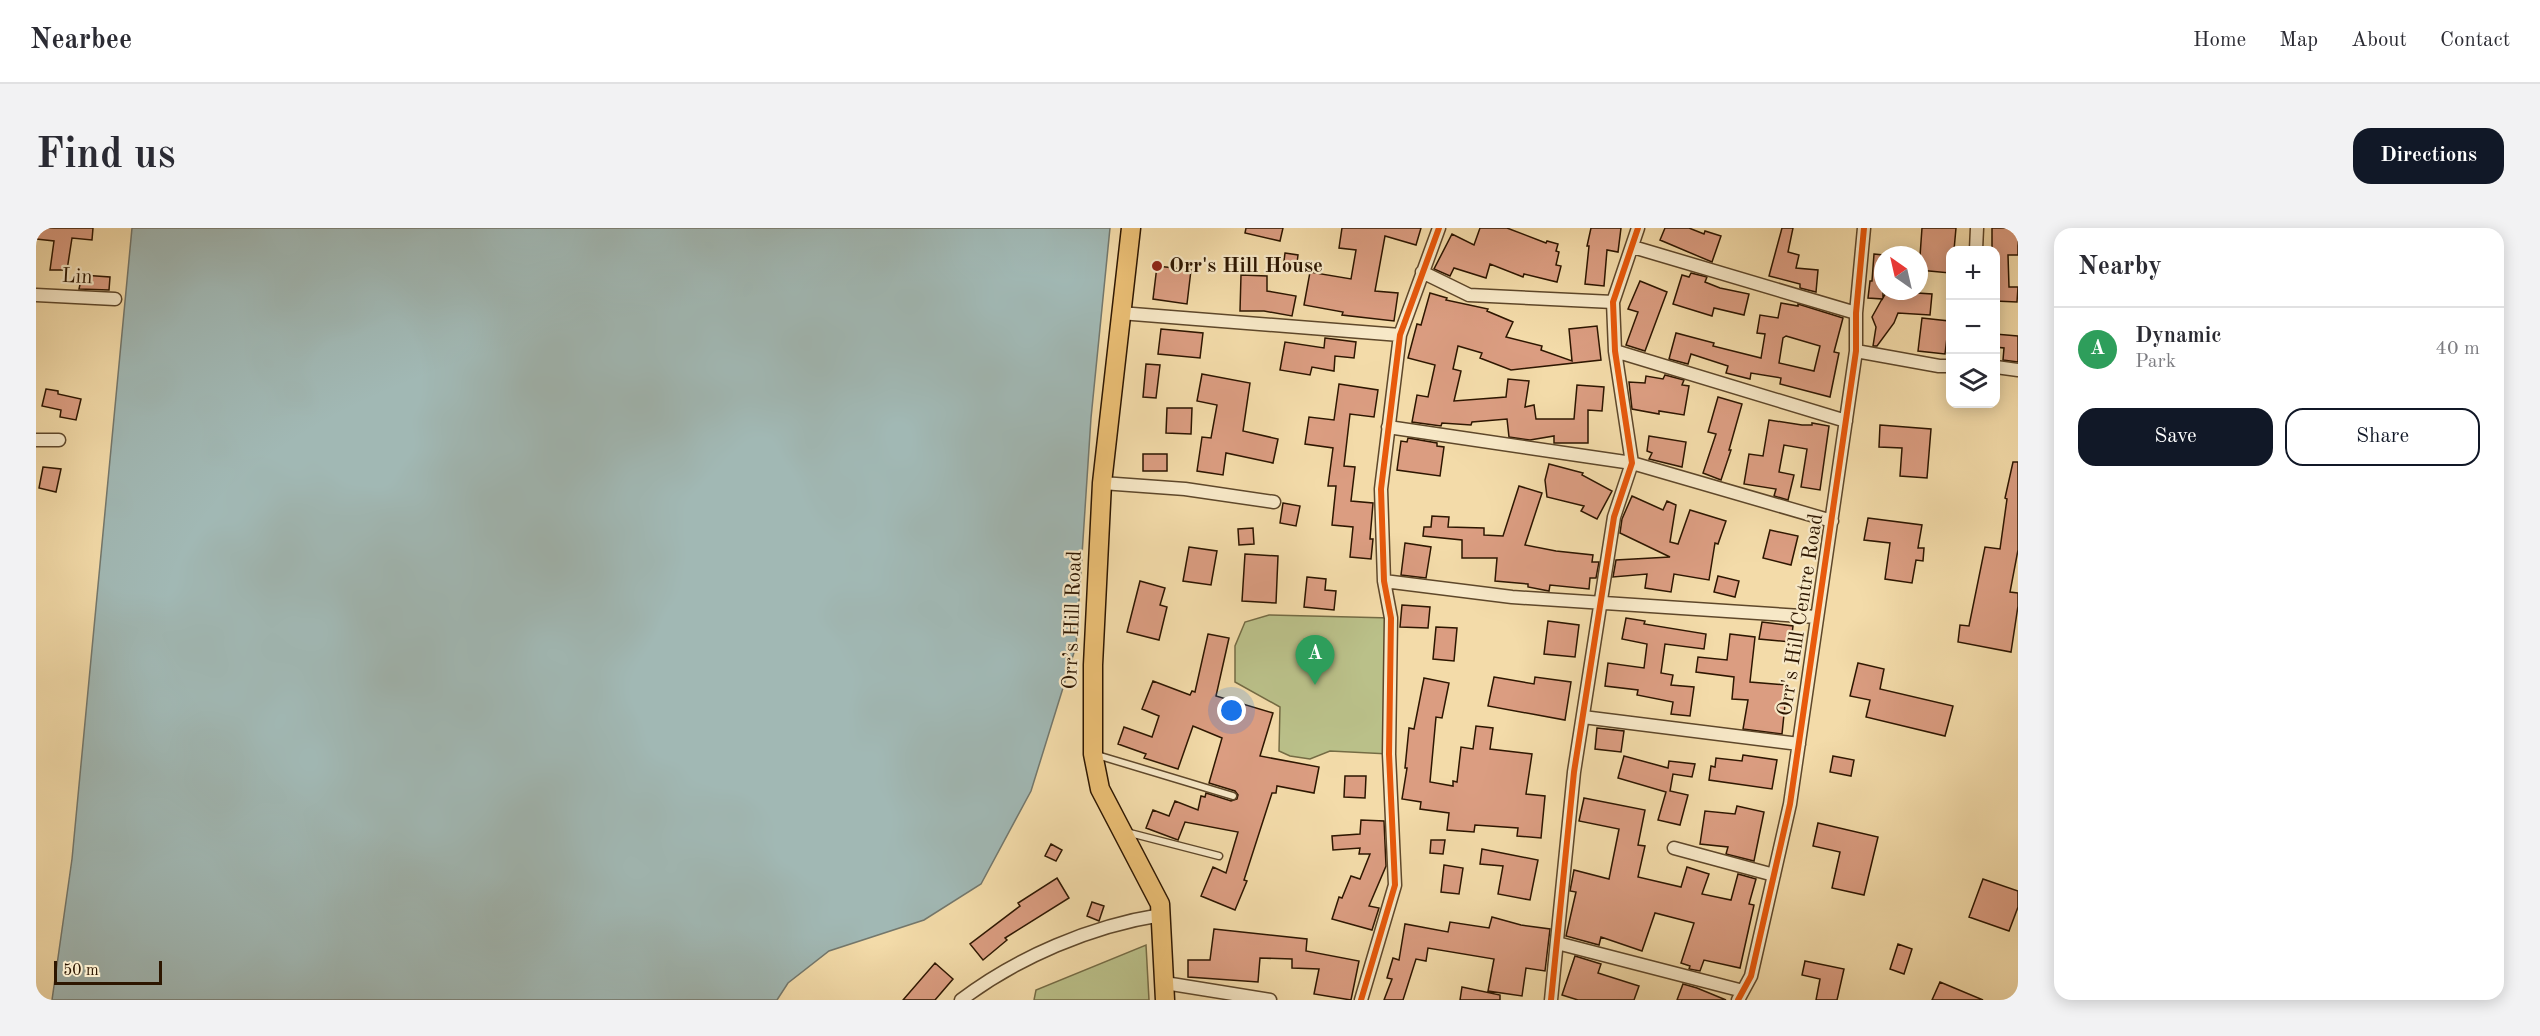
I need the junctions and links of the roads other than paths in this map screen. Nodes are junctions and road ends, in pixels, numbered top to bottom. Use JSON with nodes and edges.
{"nodes":[{"id":1,"x":1131,"y":228,"type":"edge"},
{"id":2,"x":1439,"y":228,"type":"edge"},
{"id":3,"x":1638,"y":228,"type":"edge"},
{"id":4,"x":1864,"y":228,"type":"edge"},
{"id":5,"x":1977,"y":228,"type":"edge"},
{"id":6,"x":1976,"y":246,"type":"edge"},
{"id":7,"x":1633,"y":247,"type":"junction"},
{"id":8,"x":1422,"y":272,"type":"junction"},
{"id":9,"x":36,"y":295,"type":"edge"},
{"id":10,"x":115,"y":299,"type":"dead end"},
{"id":11,"x":1613,"y":302,"type":"junction"},
{"id":12,"x":1120,"y":313,"type":"junction"},
{"id":13,"x":1856,"y":313,"type":"junction"},
{"id":14,"x":1400,"y":335,"type":"junction"},
{"id":15,"x":1615,"y":351,"type":"junction"},
{"id":16,"x":1856,"y":351,"type":"junction"},
{"id":17,"x":1946,"y":366,"type":"edge"},
{"id":18,"x":2000,"y":368,"type":"edge"},
{"id":19,"x":2018,"y":370,"type":"edge"},
{"id":20,"x":1846,"y":421,"type":"junction"},
{"id":21,"x":1388,"y":427,"type":"junction"},
{"id":22,"x":36,"y":440,"type":"edge"},
{"id":23,"x":59,"y":440,"type":"dead end"},
{"id":24,"x":1632,"y":463,"type":"junction"},
{"id":25,"x":1102,"y":483,"type":"junction"},
{"id":26,"x":1274,"y":502,"type":"dead end"},
{"id":27,"x":1832,"y":521,"type":"junction"},
{"id":28,"x":1384,"y":581,"type":"junction"},
{"id":29,"x":1600,"y":602,"type":"junction"},
{"id":30,"x":1817,"y":617,"type":"junction"},
{"id":31,"x":1583,"y":717,"type":"junction"},
{"id":32,"x":1799,"y":744,"type":"junction"},
{"id":33,"x":1094,"y":754,"type":"junction"},
{"id":34,"x":1233,"y":796,"type":"dead end"},
{"id":35,"x":1119,"y":830,"type":"junction"},
{"id":36,"x":1674,"y":848,"type":"dead end"},
{"id":37,"x":1220,"y":856,"type":"dead end"},
{"id":38,"x":1774,"y":875,"type":"junction"},
{"id":39,"x":1161,"y":915,"type":"junction"},
{"id":40,"x":1557,"y":943,"type":"junction"},
{"id":41,"x":1165,"y":991,"type":"edge"},
{"id":42,"x":1741,"y":995,"type":"edge"},
{"id":43,"x":962,"y":1000,"type":"edge"},
{"id":44,"x":1270,"y":1000,"type":"edge"},
{"id":45,"x":1361,"y":1000,"type":"edge"},
{"id":46,"x":1551,"y":1000,"type":"edge"}],
"edges":[{"from":1,"to":12,"type":"main road","name":"Orr’s Hill Road"},
{"from":2,"to":8,"type":"street"},
{"from":3,"to":7,"type":"street"},
{"from":4,"to":13,"type":"street","name":"Orr's Hill Centre Road"},
{"from":5,"to":6,"type":"street"},
{"from":7,"to":11,"type":"street"},
{"from":7,"to":13,"type":"street"},
{"from":8,"to":11,"type":"street"},
{"from":8,"to":14,"type":"street"},
{"from":9,"to":10,"type":"street","name":"Lin"},
{"from":11,"to":15,"type":"street"},
{"from":12,"to":14,"type":"street"},
{"from":12,"to":25,"type":"main road","name":"Orr’s Hill Road"},
{"from":13,"to":16,"type":"street","name":"Orr's Hill Centre Road"},
{"from":14,"to":21,"type":"street"},
{"from":15,"to":20,"type":"street"},
{"from":15,"to":24,"type":"street"},
{"from":16,"to":17,"type":"street"},
{"from":16,"to":20,"type":"street","name":"Orr's Hill Centre Road"},
{"from":18,"to":19,"type":"street"},
{"from":20,"to":27,"type":"street","name":"Orr's Hill Centre Road"},
{"from":21,"to":24,"type":"street"},
{"from":21,"to":28,"type":"street"},
{"from":22,"to":23,"type":"street"},
{"from":24,"to":27,"type":"street"},
{"from":24,"to":29,"type":"street"},
{"from":25,"to":26,"type":"street"},
{"from":25,"to":33,"type":"main road","name":"Orr’s Hill Road"},
{"from":27,"to":30,"type":"street","name":"Orr's Hill Centre Road"},
{"from":28,"to":29,"type":"street"},
{"from":28,"to":45,"type":"street"},
{"from":29,"to":30,"type":"street"},
{"from":29,"to":31,"type":"street"},
{"from":30,"to":32,"type":"street","name":"Orr's Hill Centre Road"},
{"from":31,"to":32,"type":"street"},
{"from":31,"to":40,"type":"street"},
{"from":32,"to":38,"type":"street","name":"Orr's Hill Centre Road"},
{"from":33,"to":34,"type":"lane"},
{"from":33,"to":35,"type":"main road","name":"Orr’s Hill Road"},
{"from":35,"to":37,"type":"lane"},
{"from":35,"to":39,"type":"main road","name":"Orr’s Hill Road"},
{"from":36,"to":38,"type":"street"},
{"from":38,"to":42,"type":"street","name":"Orr's Hill Centre Road"},
{"from":39,"to":41,"type":"main road","name":"Orr’s Hill Road"},
{"from":39,"to":43,"type":"street"},
{"from":40,"to":42,"type":"street"},
{"from":40,"to":46,"type":"street"},
{"from":41,"to":44,"type":"street"}]}
